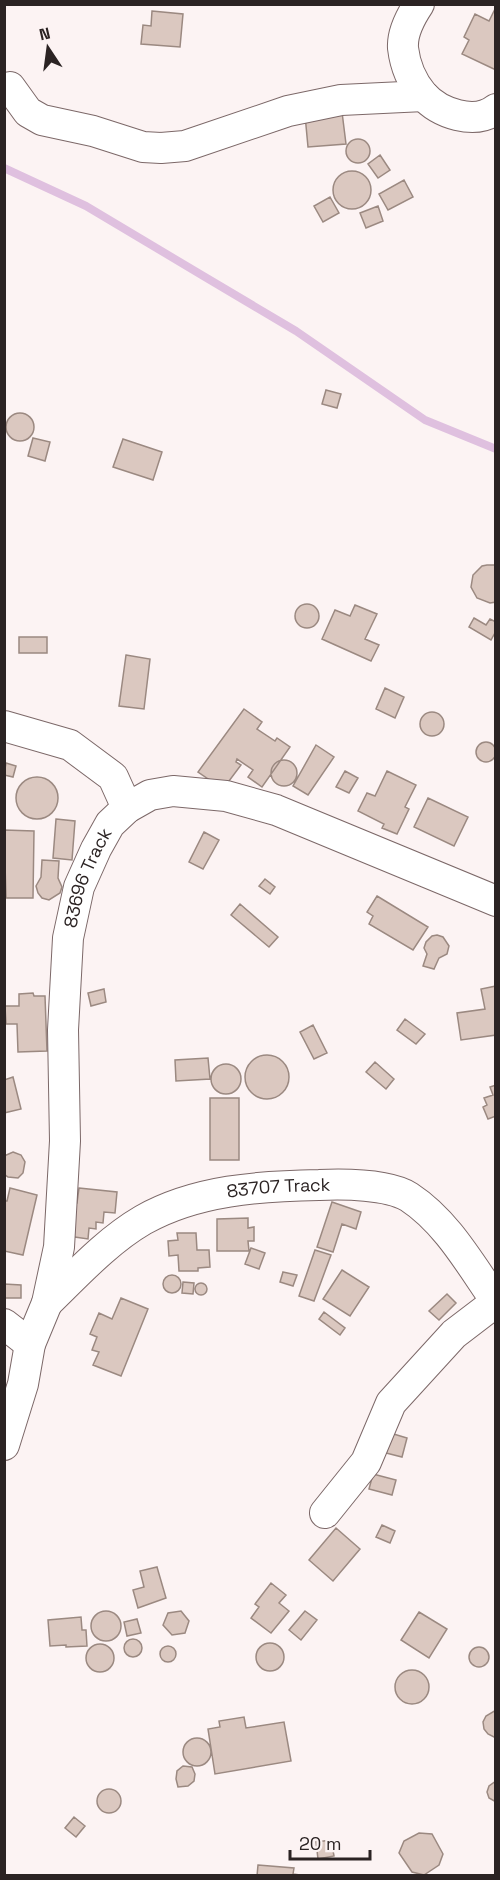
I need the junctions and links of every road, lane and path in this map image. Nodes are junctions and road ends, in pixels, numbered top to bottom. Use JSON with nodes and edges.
{"nodes":[{"id":1,"x":419,"y":4,"type":"edge"},
{"id":2,"x":10,"y":87,"type":"dead end"},
{"id":3,"x":424,"y":96,"type":"junction"},
{"id":4,"x":495,"y":109,"type":"edge"},
{"id":5,"x":4,"y":726,"type":"edge"},
{"id":6,"x":127,"y":808,"type":"junction"},
{"id":7,"x":495,"y":901,"type":"edge"},
{"id":8,"x":495,"y":1302,"type":"edge"},
{"id":9,"x":47,"y":1303,"type":"junction"},
{"id":10,"x":4,"y":1324,"type":"edge"},
{"id":11,"x":30,"y":1344,"type":"junction"},
{"id":12,"x":14,"y":1383,"type":"edge"},
{"id":13,"x":4,"y":1445,"type":"edge"},
{"id":14,"x":325,"y":1513,"type":"dead end"}],
"edges":[{"from":1,"to":3,"type":"street"},
{"from":2,"to":3,"type":"street"},
{"from":3,"to":4,"type":"street"},
{"from":5,"to":6,"type":"street"},
{"from":6,"to":7,"type":"street","name":"83696 Track"},
{"from":6,"to":9,"type":"street","name":"83696 Track"},
{"from":8,"to":9,"type":"street","name":"83707 Track"},
{"from":8,"to":14,"type":"street"},
{"from":9,"to":11,"type":"street","name":"83696 Track"},
{"from":10,"to":11,"type":"street"},
{"from":11,"to":12,"type":"street","name":"83696 Track"},
{"from":12,"to":13,"type":"street","name":"83696 Track"}]}
